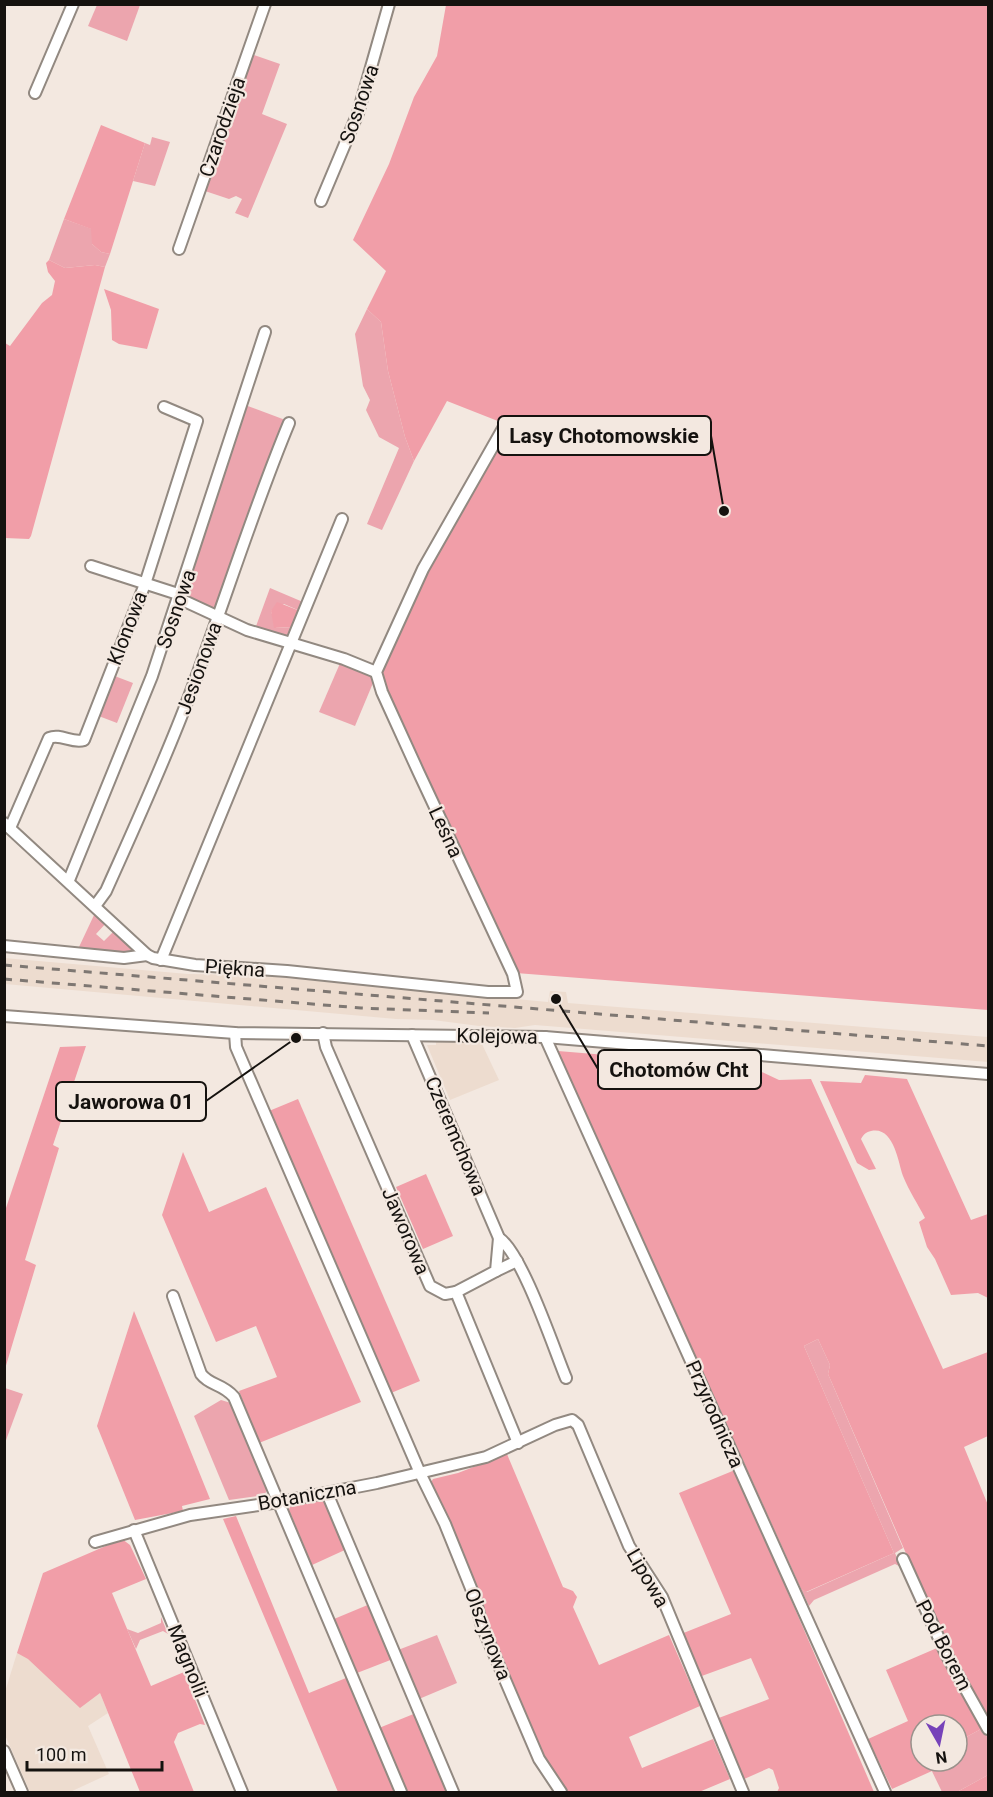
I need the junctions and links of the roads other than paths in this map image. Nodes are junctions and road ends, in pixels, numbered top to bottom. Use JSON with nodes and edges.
{"nodes":[{"id":1,"x":73,"y":4,"type":"edge"},
{"id":2,"x":265,"y":4,"type":"edge"},
{"id":3,"x":389,"y":4,"type":"edge"},
{"id":4,"x":35,"y":93,"type":"dead end"},
{"id":5,"x":321,"y":201,"type":"dead end"},
{"id":6,"x":179,"y":249,"type":"dead end"},
{"id":7,"x":266,"y":332,"type":"dead end"},
{"id":8,"x":164,"y":407,"type":"dead end"},
{"id":9,"x":289,"y":423,"type":"dead end"},
{"id":10,"x":505,"y":425,"type":"dead end"},
{"id":11,"x":342,"y":519,"type":"dead end"},
{"id":12,"x":91,"y":566,"type":"dead end"},
{"id":13,"x":145,"y":584,"type":"junction"},
{"id":14,"x":180,"y":597,"type":"junction"},
{"id":15,"x":218,"y":616,"type":"junction"},
{"id":16,"x":290,"y":644,"type":"junction"},
{"id":17,"x":376,"y":672,"type":"junction"},
{"id":18,"x":7,"y":826,"type":"edge"},
{"id":19,"x":69,"y":880,"type":"junction"},
{"id":20,"x":94,"y":906,"type":"junction"},
{"id":21,"x":4,"y":946,"type":"edge"},
{"id":22,"x":147,"y":955,"type":"junction"},
{"id":23,"x":161,"y":960,"type":"junction"},
{"id":24,"x":517,"y":992,"type":"joint"},
{"id":25,"x":4,"y":1016,"type":"edge"},
{"id":26,"x":235,"y":1033,"type":"junction"},
{"id":27,"x":323,"y":1034,"type":"junction"},
{"id":28,"x":412,"y":1035,"type":"junction"},
{"id":29,"x":545,"y":1037,"type":"junction"},
{"id":30,"x":988,"y":1074,"type":"edge"},
{"id":31,"x":499,"y":1238,"type":"junction"},
{"id":32,"x":517,"y":1261,"type":"junction"},
{"id":33,"x":496,"y":1271,"type":"junction"},
{"id":34,"x":456,"y":1292,"type":"junction"},
{"id":35,"x":173,"y":1296,"type":"dead end"},
{"id":36,"x":566,"y":1378,"type":"dead end"},
{"id":37,"x":518,"y":1443,"type":"junction"},
{"id":38,"x":420,"y":1473,"type":"junction"},
{"id":39,"x":327,"y":1492,"type":"junction"},
{"id":40,"x":279,"y":1502,"type":"junction"},
{"id":41,"x":134,"y":1530,"type":"junction"},
{"id":42,"x":95,"y":1542,"type":"dead end"},
{"id":43,"x":903,"y":1559,"type":"dead end"},
{"id":44,"x":988,"y":1729,"type":"edge"},
{"id":45,"x":4,"y":1751,"type":"edge"},
{"id":46,"x":22,"y":1792,"type":"edge"},
{"id":47,"x":242,"y":1792,"type":"edge"},
{"id":48,"x":401,"y":1792,"type":"edge"},
{"id":49,"x":453,"y":1792,"type":"edge"},
{"id":50,"x":561,"y":1792,"type":"edge"},
{"id":51,"x":743,"y":1792,"type":"edge"},
{"id":52,"x":885,"y":1792,"type":"edge"}],
"edges":[{"from":1,"to":4,"type":"street"},
{"from":2,"to":6,"type":"street","name":"Czarodzieja"},
{"from":3,"to":5,"type":"street","name":"Sosnowa"},
{"from":7,"to":14,"type":"street","name":"Sosnowa"},
{"from":8,"to":13,"type":"street","name":"Klonowa"},
{"from":9,"to":15,"type":"street","name":"Jesionowa"},
{"from":10,"to":17,"type":"street"},
{"from":11,"to":16,"type":"street"},
{"from":12,"to":13,"type":"street"},
{"from":13,"to":14,"type":"street"},
{"from":13,"to":18,"type":"street","name":"Klonowa"},
{"from":14,"to":15,"type":"street"},
{"from":14,"to":19,"type":"street","name":"Sosnowa"},
{"from":15,"to":16,"type":"street"},
{"from":15,"to":20,"type":"street","name":"Jesionowa"},
{"from":16,"to":17,"type":"street"},
{"from":16,"to":23,"type":"street"},
{"from":17,"to":24,"type":"street","name":"Leśna"},
{"from":18,"to":19,"type":"street","name":"Piękna"},
{"from":19,"to":20,"type":"street","name":"Piękna"},
{"from":20,"to":22,"type":"street","name":"Piękna"},
{"from":21,"to":22,"type":"street"},
{"from":22,"to":23,"type":"street","name":"Piękna"},
{"from":23,"to":24,"type":"street","name":"Piękna"},
{"from":25,"to":26,"type":"street","name":"Kolejowa"},
{"from":26,"to":27,"type":"street","name":"Kolejowa"},
{"from":26,"to":38,"type":"street","name":"Olszynowa"},
{"from":27,"to":28,"type":"street","name":"Kolejowa"},
{"from":27,"to":34,"type":"street","name":"Jaworowa"},
{"from":28,"to":29,"type":"street","name":"Kolejowa"},
{"from":28,"to":31,"type":"street","name":"Czeremchowa"},
{"from":29,"to":30,"type":"street","name":"Kolejowa"},
{"from":29,"to":52,"type":"street","name":"Przyrodnicza"},
{"from":31,"to":32,"type":"street","name":"Czeremchowa"},
{"from":31,"to":33,"type":"street","name":"Czeremchowa"},
{"from":32,"to":33,"type":"street"},
{"from":32,"to":36,"type":"street","name":"Czeremchowa"},
{"from":33,"to":34,"type":"street"},
{"from":34,"to":37,"type":"street"},
{"from":35,"to":40,"type":"street"},
{"from":37,"to":38,"type":"street","name":"Botaniczna"},
{"from":37,"to":51,"type":"street","name":"Lipowa"},
{"from":38,"to":39,"type":"street","name":"Botaniczna"},
{"from":38,"to":50,"type":"street","name":"Olszynowa"},
{"from":39,"to":40,"type":"street","name":"Botaniczna"},
{"from":39,"to":49,"type":"street"},
{"from":40,"to":41,"type":"street","name":"Botaniczna"},
{"from":40,"to":48,"type":"street"},
{"from":41,"to":42,"type":"street","name":"Botaniczna"},
{"from":41,"to":47,"type":"street","name":"Magnolii"},
{"from":43,"to":44,"type":"street","name":"Pod Borem"},
{"from":45,"to":46,"type":"street"}]}
